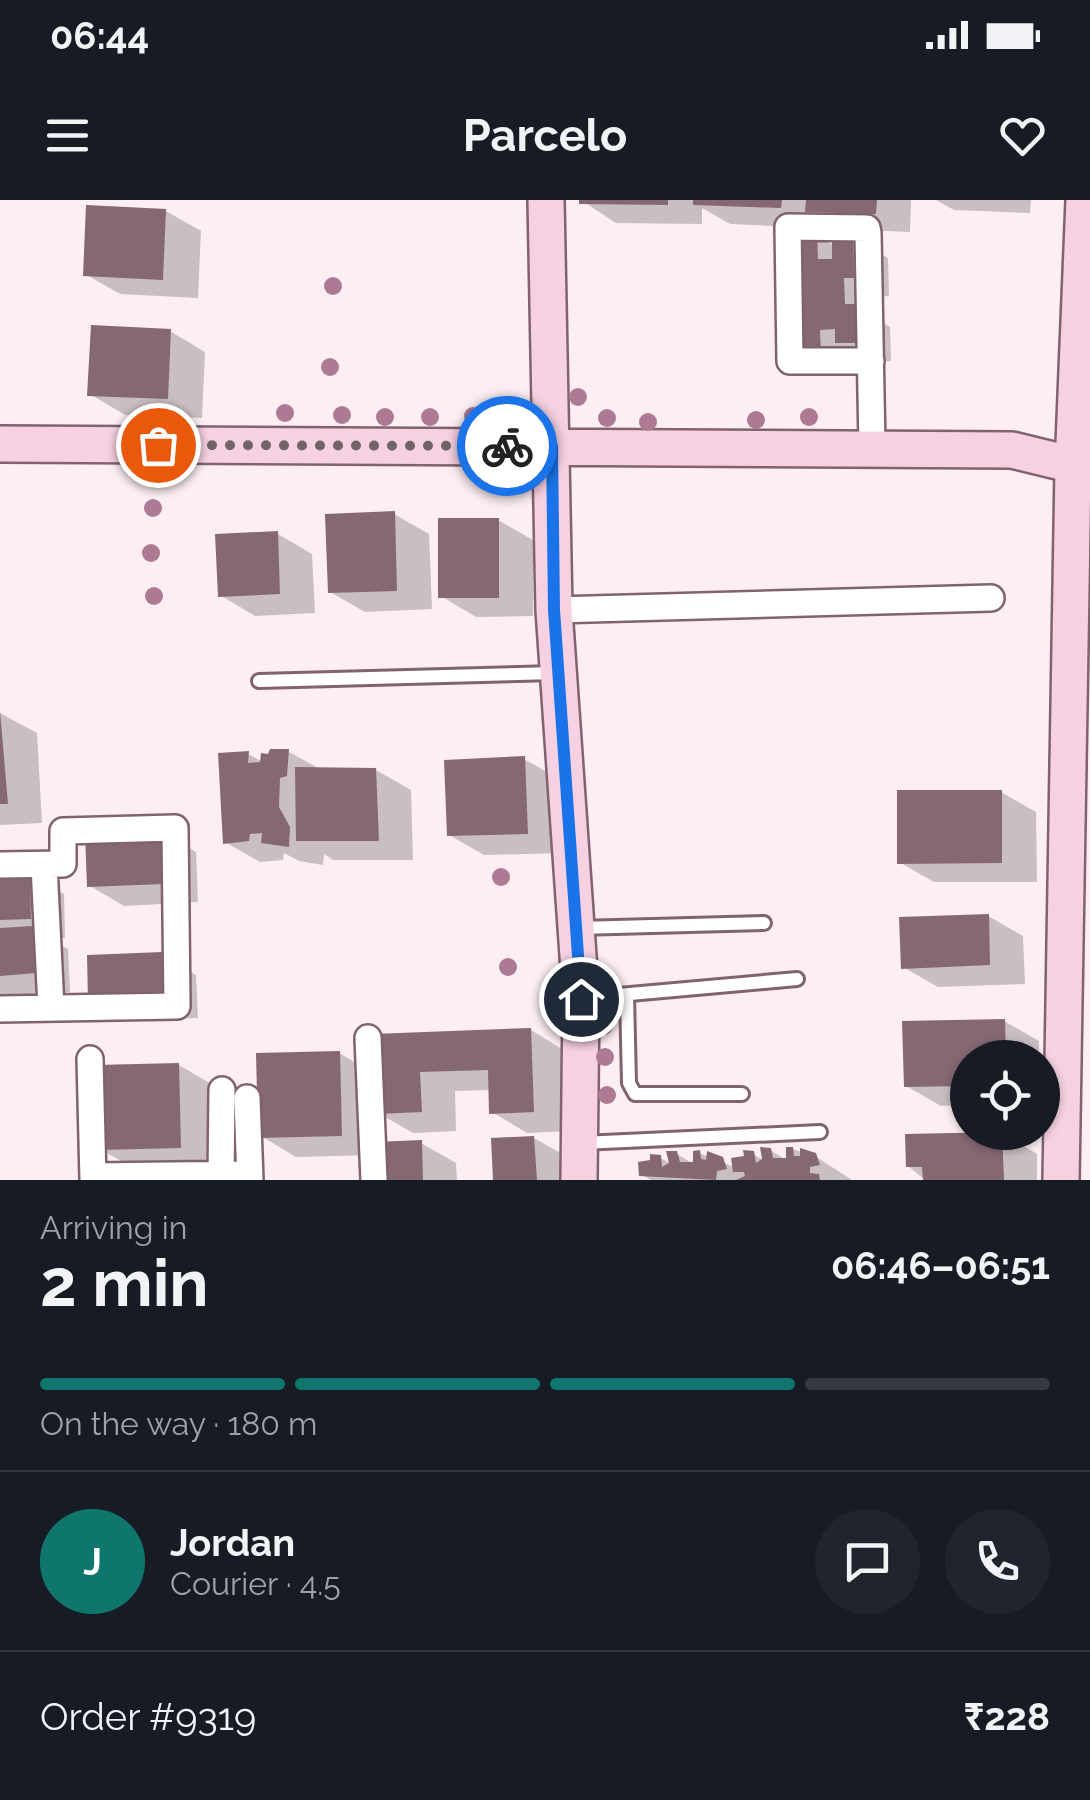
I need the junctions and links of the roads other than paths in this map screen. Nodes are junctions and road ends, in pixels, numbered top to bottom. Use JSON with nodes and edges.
{"nodes":[{"id":1,"x":546,"y":200,"type":"edge"},
{"id":2,"x":1084,"y":200,"type":"edge"},
{"id":3,"x":870,"y":361,"type":"junction"},
{"id":4,"x":1082,"y":430,"type":"edge"},
{"id":5,"x":0,"y":444,"type":"edge"},
{"id":6,"x":552,"y":446,"type":"junction"},
{"id":7,"x":872,"y":447,"type":"junction"},
{"id":8,"x":1012,"y":450,"type":"junction"},
{"id":9,"x":1082,"y":468,"type":"edge"},
{"id":10,"x":991,"y":598,"type":"dead end"},
{"id":11,"x":554,"y":610,"type":"junction"},
{"id":12,"x":558,"y":673,"type":"junction"},
{"id":13,"x":258,"y":682,"type":"dead end"},
{"id":14,"x":44,"y":864,"type":"junction"},
{"id":15,"x":0,"y":866,"type":"edge"},
{"id":16,"x":764,"y":923,"type":"dead end"},
{"id":17,"x":576,"y":928,"type":"junction"},
{"id":18,"x":797,"y":979,"type":"dead end"},
{"id":19,"x":627,"y":994,"type":"junction"},
{"id":20,"x":581,"y":999,"type":"junction"},
{"id":21,"x":51,"y":1008,"type":"junction"},
{"id":22,"x":0,"y":1009,"type":"edge"},
{"id":23,"x":368,"y":1038,"type":"dead end"},
{"id":24,"x":90,"y":1058,"type":"dead end"},
{"id":25,"x":222,"y":1090,"type":"dead end"},
{"id":26,"x":742,"y":1094,"type":"dead end"},
{"id":27,"x":247,"y":1098,"type":"dead end"},
{"id":28,"x":820,"y":1132,"type":"dead end"},
{"id":29,"x":578,"y":1144,"type":"junction"},
{"id":30,"x":249,"y":1177,"type":"edge"},
{"id":31,"x":93,"y":1178,"type":"edge"},
{"id":32,"x":221,"y":1178,"type":"edge"},
{"id":33,"x":374,"y":1180,"type":"edge"},
{"id":34,"x":579,"y":1180,"type":"edge"},
{"id":35,"x":1061,"y":1180,"type":"edge"}],
"edges":[{"from":1,"to":6,"type":"street"},
{"from":2,"to":4,"type":"street"},
{"from":3,"to":3,"type":"street"},
{"from":3,"to":7,"type":"street"},
{"from":4,"to":8,"type":"street"},
{"from":4,"to":9,"type":"street"},
{"from":5,"to":6,"type":"street"},
{"from":6,"to":7,"type":"street"},
{"from":6,"to":11,"type":"street"},
{"from":7,"to":8,"type":"street"},
{"from":8,"to":9,"type":"street"},
{"from":9,"to":35,"type":"street"},
{"from":10,"to":11,"type":"street"},
{"from":11,"to":12,"type":"street"},
{"from":12,"to":13,"type":"lane"},
{"from":12,"to":17,"type":"street"},
{"from":14,"to":15,"type":"street"},
{"from":14,"to":21,"type":"street"},
{"from":14,"to":21,"type":"street"},
{"from":16,"to":17,"type":"lane"},
{"from":17,"to":20,"type":"street"},
{"from":18,"to":19,"type":"lane"},
{"from":19,"to":20,"type":"lane"},
{"from":19,"to":26,"type":"lane"},
{"from":20,"to":29,"type":"street"},
{"from":21,"to":22,"type":"street"},
{"from":23,"to":33,"type":"street"},
{"from":24,"to":31,"type":"street"},
{"from":25,"to":32,"type":"street"},
{"from":27,"to":30,"type":"street"},
{"from":28,"to":29,"type":"lane"},
{"from":29,"to":34,"type":"street"},
{"from":30,"to":32,"type":"street"},
{"from":31,"to":32,"type":"street"}]}
